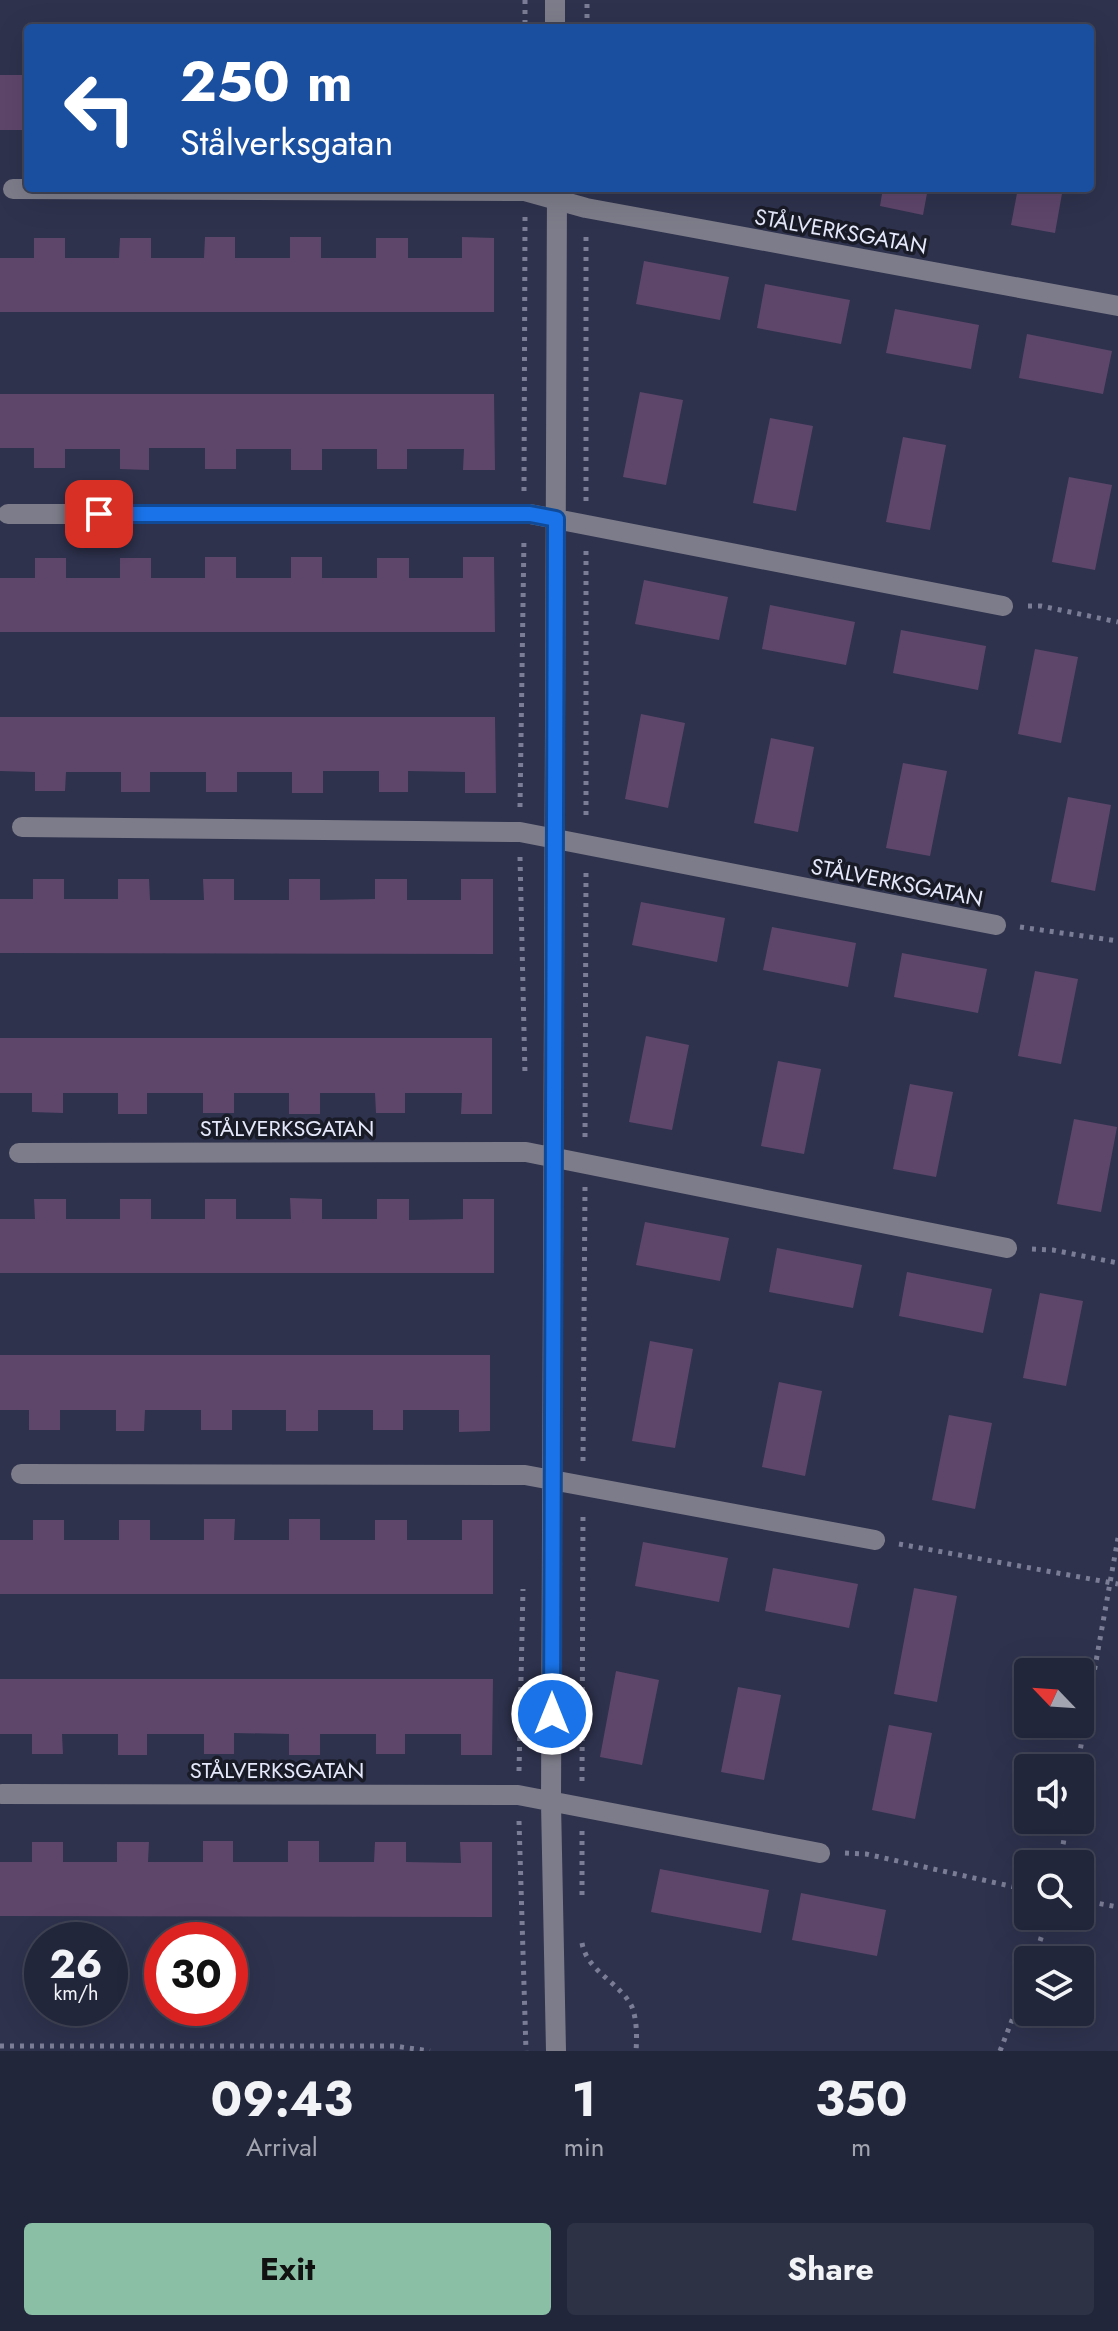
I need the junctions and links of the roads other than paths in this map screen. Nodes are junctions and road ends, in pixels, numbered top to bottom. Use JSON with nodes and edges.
{"nodes":[{"id":1,"x":555,"y":0,"type":"edge"},
{"id":2,"x":555,"y":24,"type":"edge"},
{"id":3,"x":13,"y":189,"type":"dead end"},
{"id":4,"x":24,"y":189,"type":"edge"},
{"id":5,"x":536,"y":192,"type":"edge"},
{"id":6,"x":557,"y":194,"type":"edge"},
{"id":7,"x":1118,"y":306,"type":"edge"},
{"id":8,"x":8,"y":514,"type":"dead end"},
{"id":9,"x":556,"y":519,"type":"junction"},
{"id":10,"x":1003,"y":606,"type":"road end"},
{"id":11,"x":22,"y":827,"type":"dead end"},
{"id":12,"x":553,"y":840,"type":"junction"},
{"id":13,"x":996,"y":925,"type":"road end"},
{"id":14,"x":19,"y":1153,"type":"dead end"},
{"id":15,"x":554,"y":1158,"type":"junction"},
{"id":16,"x":1007,"y":1248,"type":"road end"},
{"id":17,"x":21,"y":1474,"type":"dead end"},
{"id":18,"x":553,"y":1479,"type":"junction"},
{"id":19,"x":875,"y":1540,"type":"road end"},
{"id":20,"x":2,"y":1794,"type":"dead end"},
{"id":21,"x":551,"y":1803,"type":"junction"},
{"id":22,"x":820,"y":1853,"type":"road end"},
{"id":23,"x":556,"y":2051,"type":"edge"}],
"edges":[{"from":1,"to":2,"type":"street"},
{"from":3,"to":4,"type":"street","name":"STÅLVERKSGATAN"},
{"from":5,"to":6,"type":"street","name":"STÅLVERKSGATAN"},
{"from":6,"to":7,"type":"street","name":"STÅLVERKSGATAN"},
{"from":6,"to":9,"type":"street"},
{"from":8,"to":9,"type":"street"},
{"from":9,"to":10,"type":"street"},
{"from":9,"to":12,"type":"street"},
{"from":11,"to":12,"type":"street","name":"STÅLVERKSGATAN"},
{"from":12,"to":13,"type":"street","name":"STÅLVERKSGATAN"},
{"from":12,"to":15,"type":"street"},
{"from":14,"to":15,"type":"street","name":"STÅLVERKSGATAN"},
{"from":15,"to":16,"type":"street","name":"STÅLVERKSGATAN"},
{"from":15,"to":18,"type":"street"},
{"from":17,"to":18,"type":"street"},
{"from":18,"to":19,"type":"street"},
{"from":18,"to":21,"type":"street"},
{"from":20,"to":21,"type":"street","name":"STÅLVERKSGATAN"},
{"from":21,"to":22,"type":"street","name":"STÅLVERKSGATAN"},
{"from":21,"to":23,"type":"street"}]}
